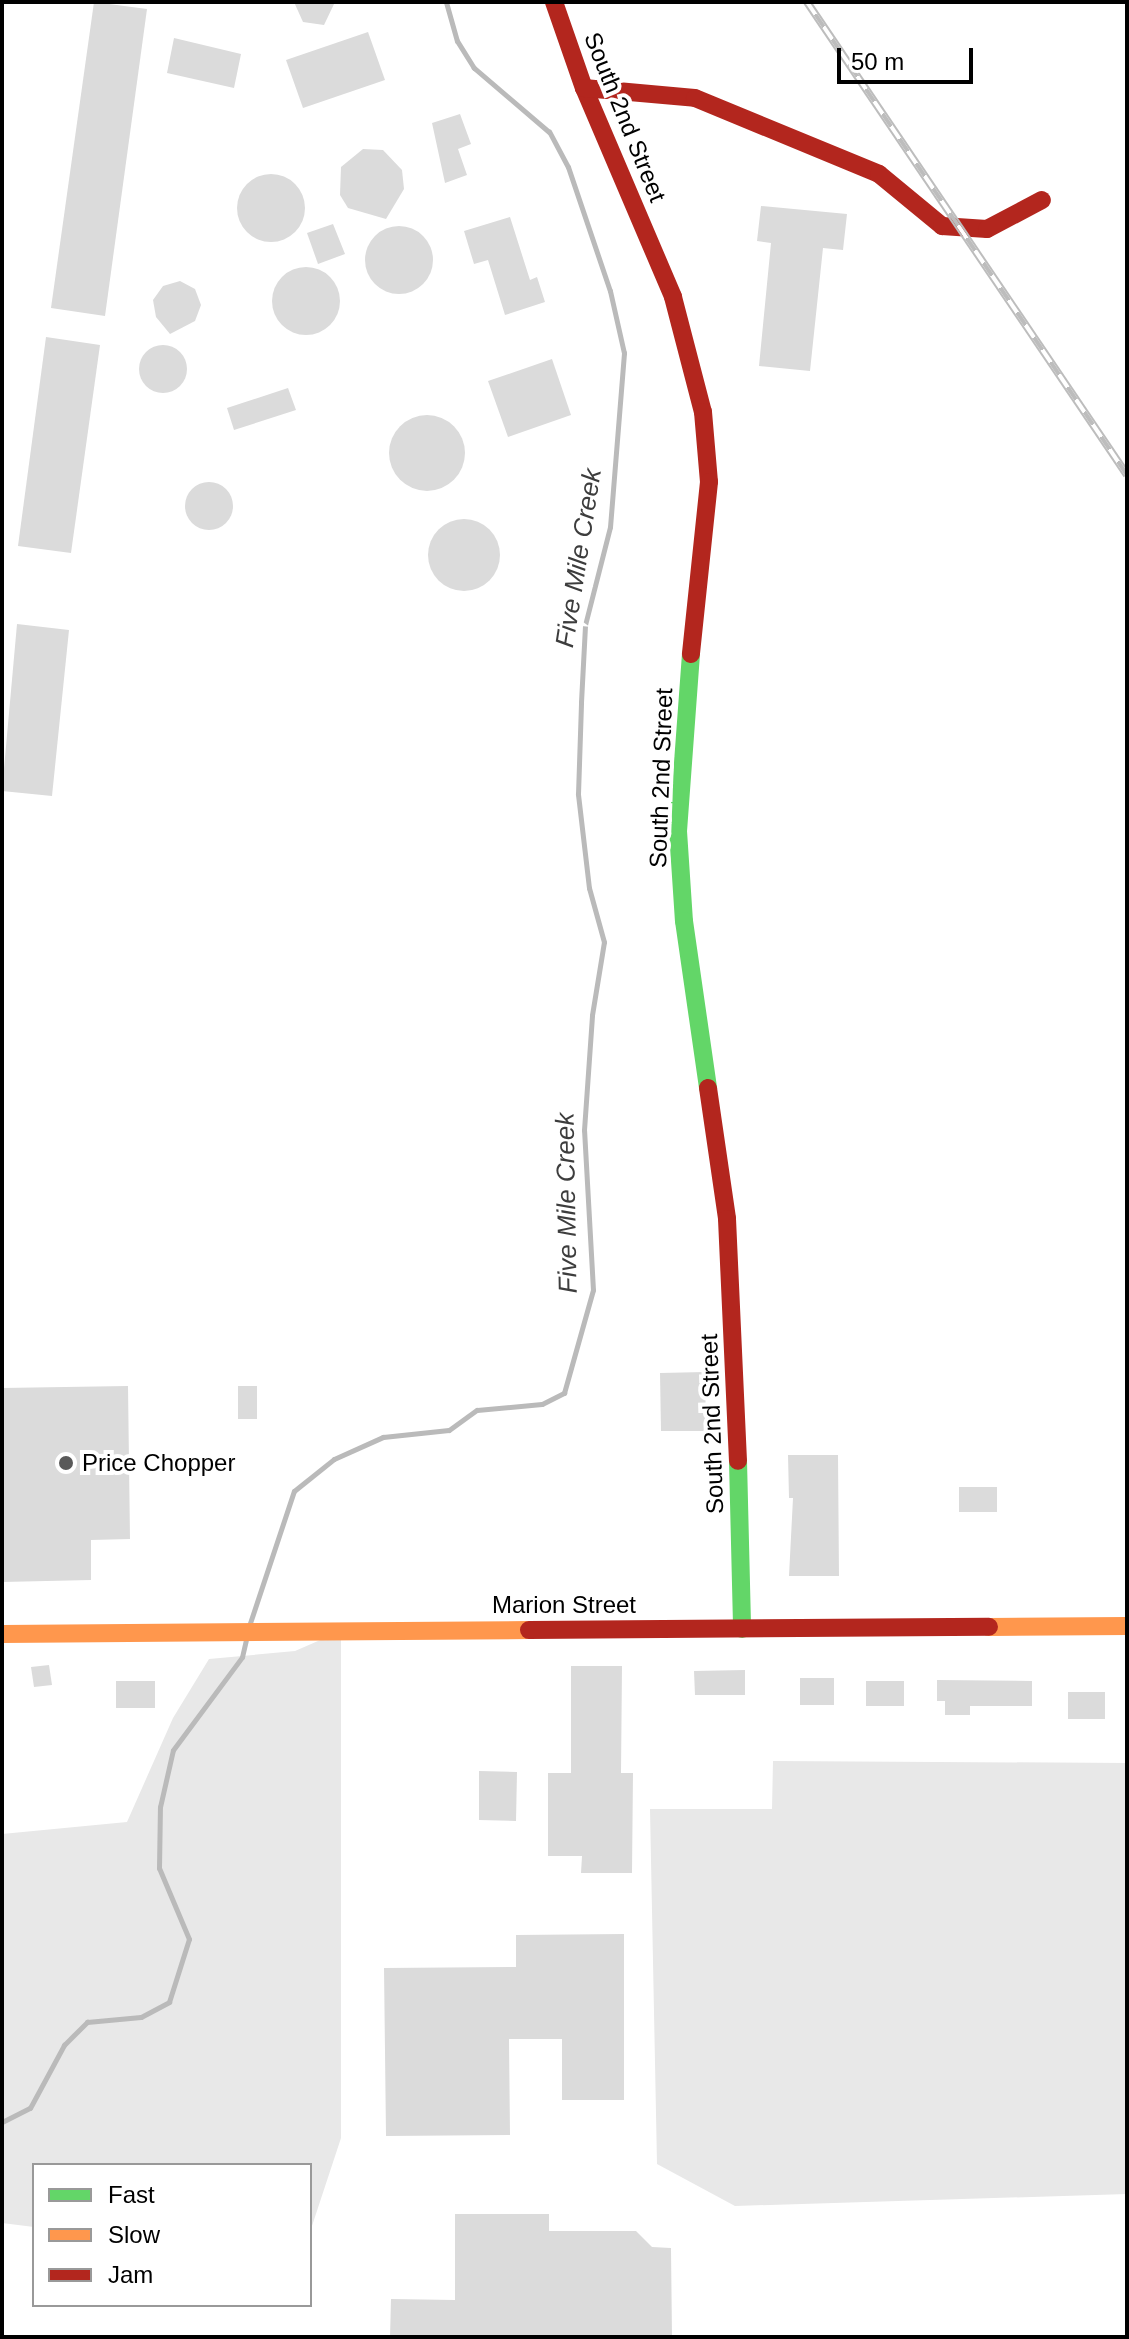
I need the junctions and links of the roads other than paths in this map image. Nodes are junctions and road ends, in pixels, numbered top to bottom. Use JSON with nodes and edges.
{"nodes":[{"id":1,"x":554,"y":2,"type":"edge"},
{"id":2,"x":584,"y":88,"type":"junction"},
{"id":3,"x":1042,"y":200,"type":"dead end"},
{"id":4,"x":1127,"y":1626,"type":"edge"},
{"id":5,"x":742,"y":1629,"type":"junction"},
{"id":6,"x":2,"y":1634,"type":"edge"}],
"edges":[{"from":1,"to":2,"type":"street","name":"South 2nd Street"},
{"from":2,"to":3,"type":"street"},
{"from":2,"to":5,"type":"street","name":"South 2nd Street"},
{"from":4,"to":5,"type":"street","name":"Marion Street"},
{"from":5,"to":6,"type":"street","name":"Marion Street"}]}
